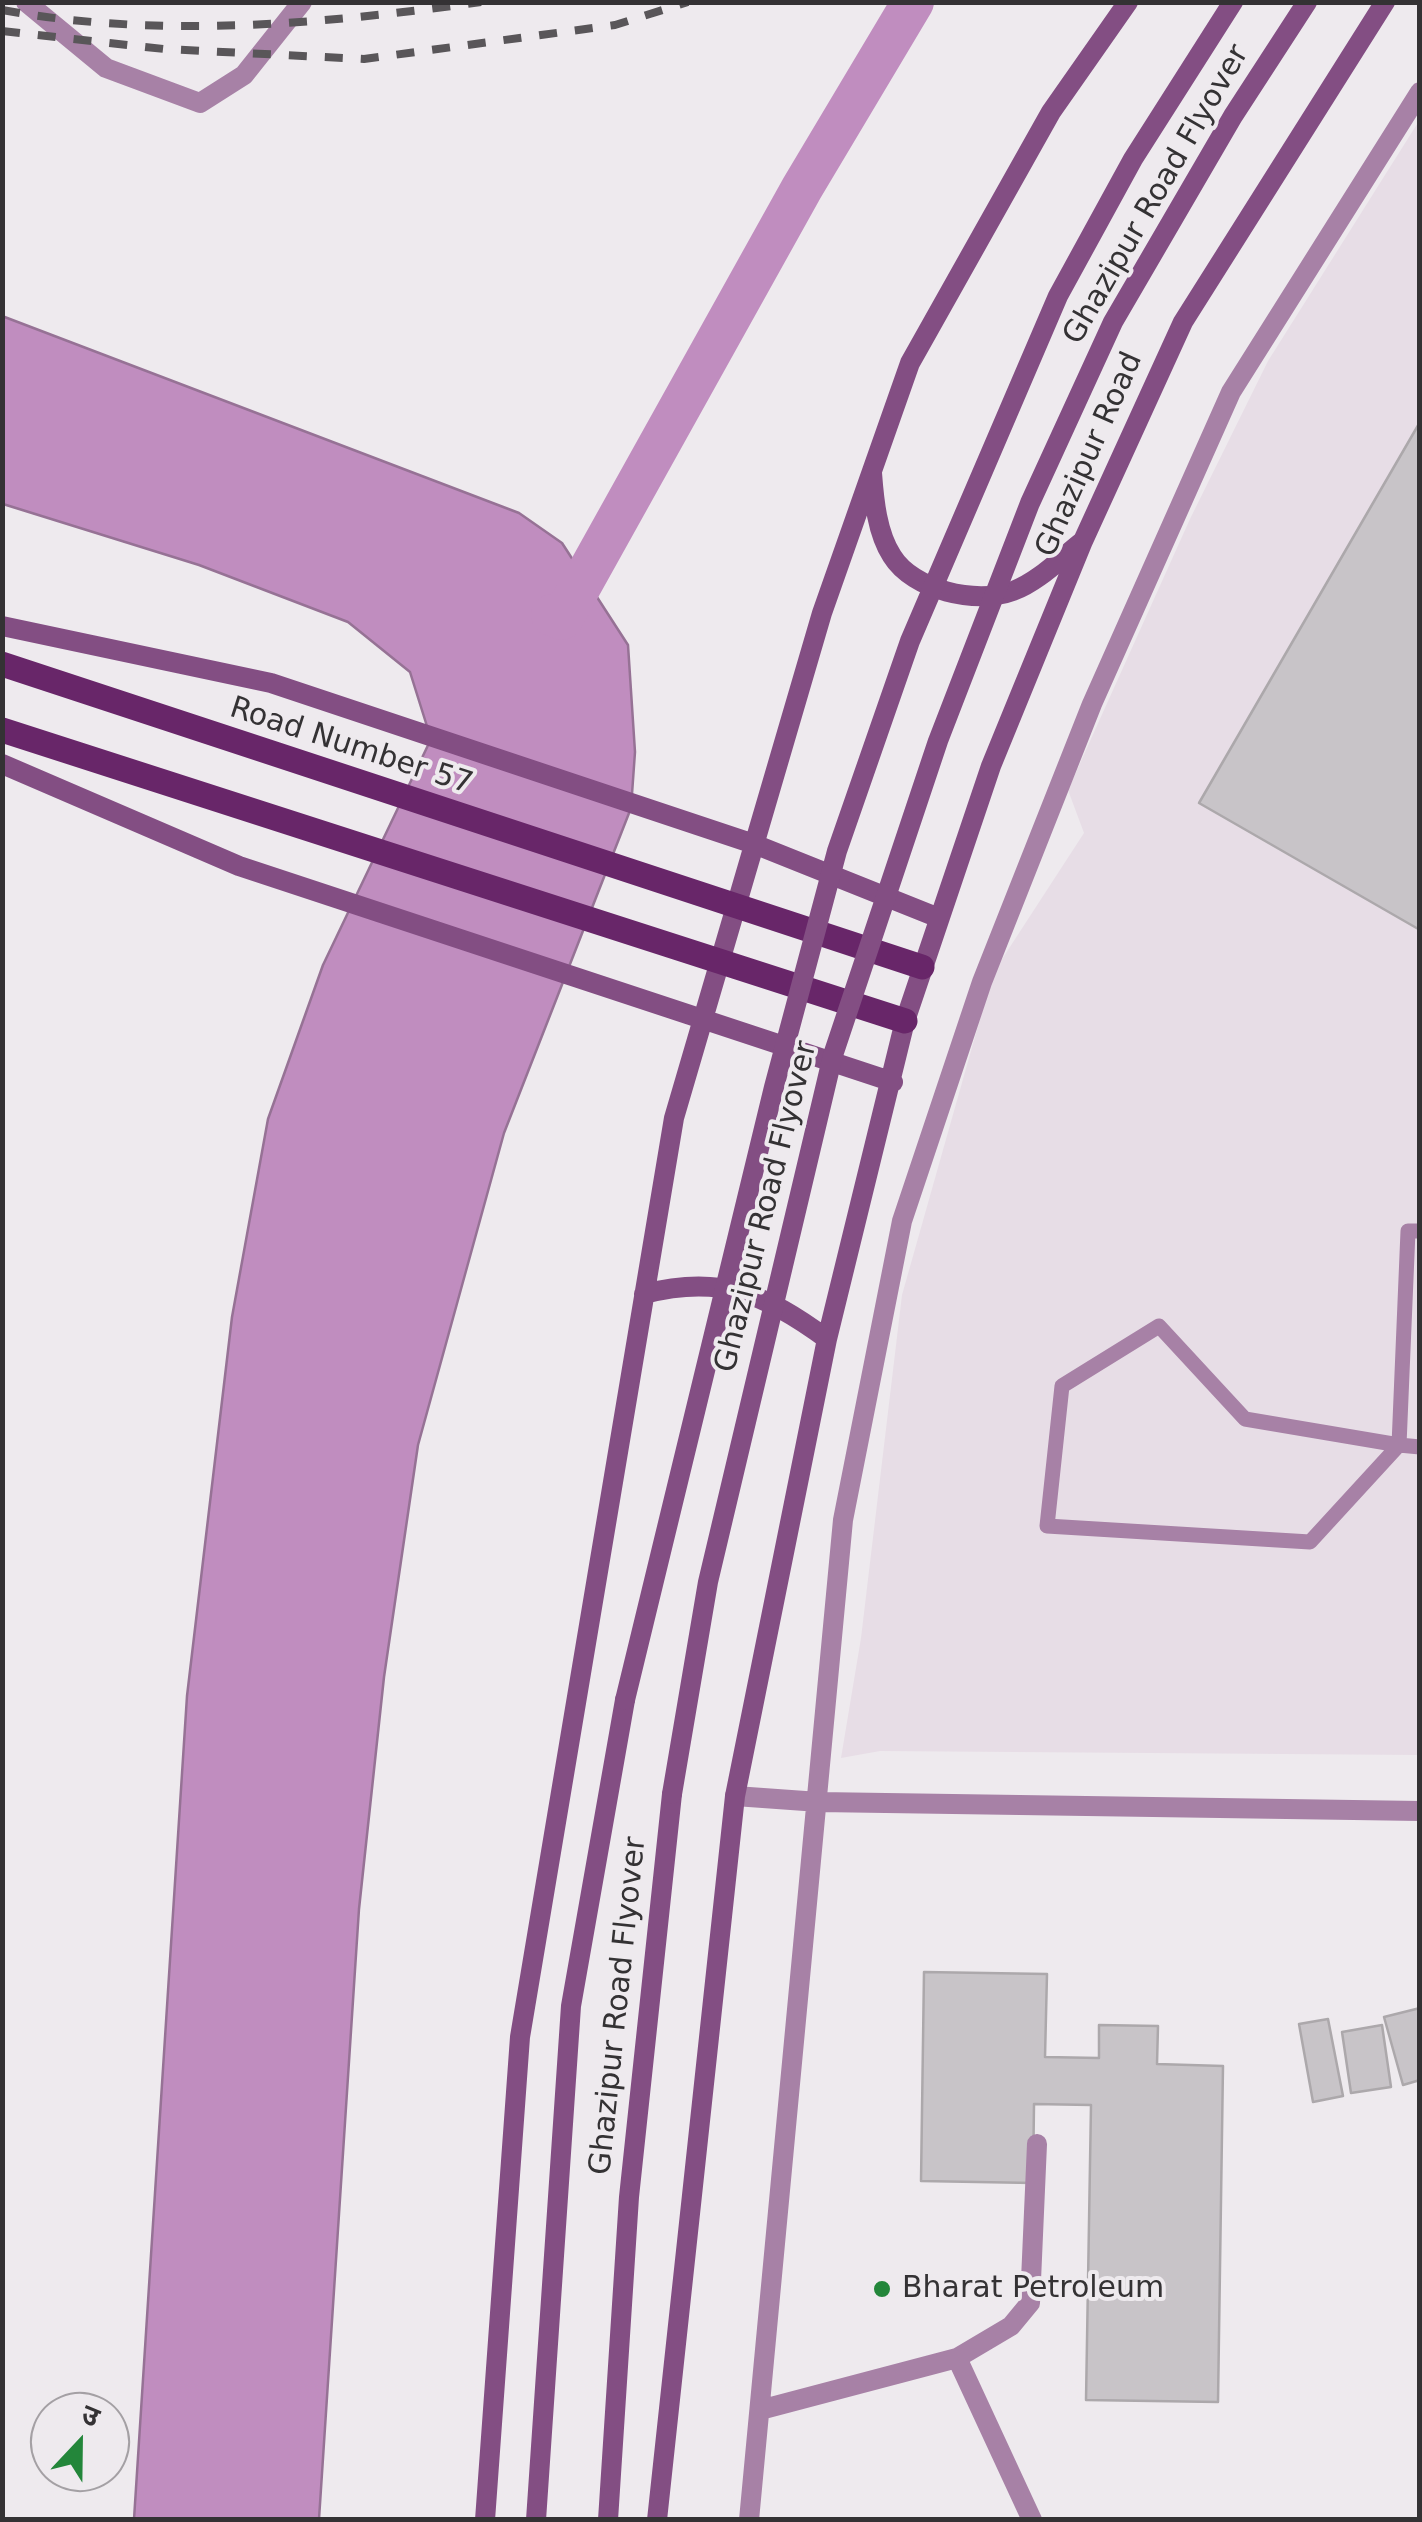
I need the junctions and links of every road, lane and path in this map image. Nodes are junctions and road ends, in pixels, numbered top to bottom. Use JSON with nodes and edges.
{"nodes":[{"id":1,"x":26,"y":2,"type":"edge"},
{"id":2,"x":302,"y":2,"type":"edge"},
{"id":3,"x":1128,"y":2,"type":"edge"},
{"id":4,"x":1233,"y":2,"type":"edge"},
{"id":5,"x":1307,"y":2,"type":"edge"},
{"id":6,"x":1386,"y":2,"type":"edge"},
{"id":7,"x":1420,"y":92,"type":"edge"},
{"id":8,"x":872,"y":466,"type":"junction"},
{"id":9,"x":1083,"y":541,"type":"junction"},
{"id":10,"x":2,"y":626,"type":"edge"},
{"id":11,"x":2,"y":664,"type":"edge"},
{"id":12,"x":2,"y":730,"type":"edge"},
{"id":13,"x":2,"y":764,"type":"edge"},
{"id":14,"x":754,"y":844,"type":"junction"},
{"id":15,"x":736,"y":908,"type":"junction"},
{"id":16,"x":939,"y":918,"type":"junction"},
{"id":17,"x":719,"y":960,"type":"junction"},
{"id":18,"x":922,"y":966,"type":"junction"},
{"id":19,"x":702,"y":1021,"type":"junction"},
{"id":20,"x":905,"y":1021,"type":"junction"},
{"id":21,"x":893,"y":1082,"type":"junction"},
{"id":22,"x":1420,"y":1231,"type":"edge"},
{"id":23,"x":644,"y":1294,"type":"junction"},
{"id":24,"x":828,"y":1340,"type":"junction"},
{"id":25,"x":1399,"y":1446,"type":"junction"},
{"id":26,"x":1420,"y":1447,"type":"edge"},
{"id":27,"x":735,"y":1796,"type":"junction"},
{"id":28,"x":819,"y":1802,"type":"junction"},
{"id":29,"x":1419,"y":1814,"type":"edge"},
{"id":30,"x":1037,"y":2144,"type":"dead end"},
{"id":31,"x":957,"y":2358,"type":"junction"},
{"id":32,"x":760,"y":2410,"type":"junction"},
{"id":33,"x":486,"y":2520,"type":"edge"},
{"id":34,"x":536,"y":2520,"type":"edge"},
{"id":35,"x":608,"y":2520,"type":"edge"},
{"id":36,"x":656,"y":2520,"type":"edge"},
{"id":37,"x":750,"y":2520,"type":"edge"},
{"id":38,"x":1032,"y":2520,"type":"edge"}],
"edges":[{"from":1,"to":2,"type":"street"},
{"from":3,"to":8,"type":"main road"},
{"from":4,"to":34,"type":"main road","name":"Ghazipur Road Flyover","bridge":true},
{"from":5,"to":35,"type":"main road","name":"Ghazipur Road Flyover","bridge":true},
{"from":6,"to":9,"type":"main road","name":"Ghazipur Road"},
{"from":7,"to":28,"type":"street"},
{"from":8,"to":9,"type":"main road"},
{"from":8,"to":14,"type":"main road"},
{"from":9,"to":16,"type":"main road","name":"Ghazipur Road"},
{"from":10,"to":14,"type":"main road"},
{"from":11,"to":15,"type":"main road","name":"Road Number 57"},
{"from":12,"to":17,"type":"main road"},
{"from":13,"to":19,"type":"main road"},
{"from":14,"to":15,"type":"main road"},
{"from":14,"to":16,"type":"main road"},
{"from":15,"to":17,"type":"main road"},
{"from":15,"to":18,"type":"main road","name":"Road Number 57"},
{"from":16,"to":18,"type":"main road","name":"Ghazipur Road"},
{"from":17,"to":19,"type":"main road"},
{"from":17,"to":20,"type":"main road"},
{"from":18,"to":20,"type":"main road","name":"Ghazipur Road"},
{"from":19,"to":21,"type":"main road"},
{"from":19,"to":23,"type":"main road"},
{"from":20,"to":21,"type":"main road","name":"Ghazipur Road"},
{"from":21,"to":24,"type":"main road","name":"Ghazipur Road"},
{"from":22,"to":25,"type":"lane"},
{"from":23,"to":24,"type":"main road"},
{"from":23,"to":33,"type":"main road"},
{"from":24,"to":27,"type":"main road","name":"Ghazipur Road"},
{"from":25,"to":25,"type":"lane"},
{"from":25,"to":26,"type":"lane"},
{"from":27,"to":28,"type":"street"},
{"from":27,"to":36,"type":"main road","name":"Ghazipur Road"},
{"from":28,"to":29,"type":"street"},
{"from":28,"to":32,"type":"street"},
{"from":30,"to":31,"type":"street"},
{"from":31,"to":32,"type":"street"},
{"from":31,"to":38,"type":"street"},
{"from":32,"to":37,"type":"street"}]}
